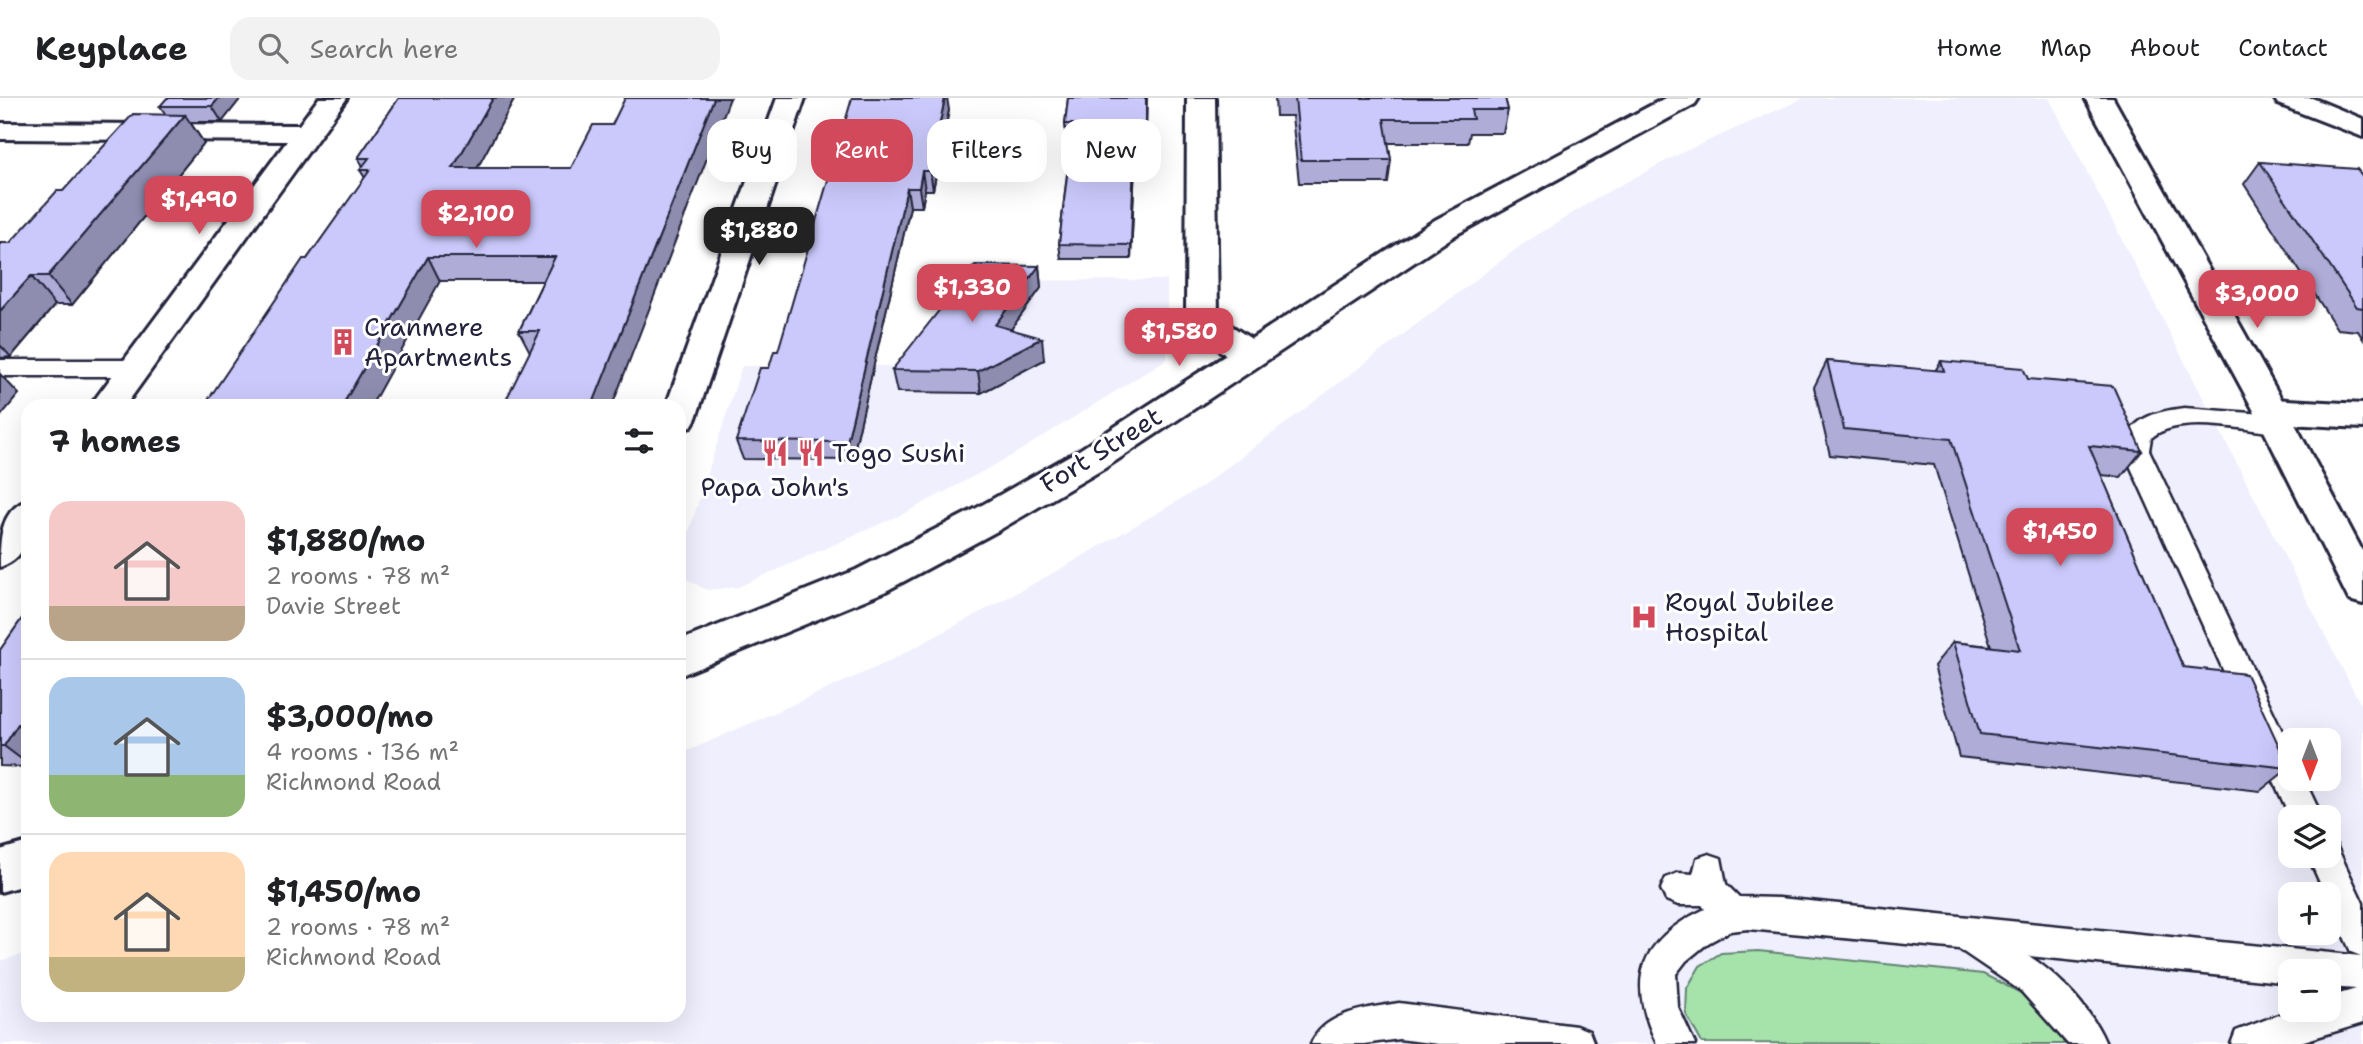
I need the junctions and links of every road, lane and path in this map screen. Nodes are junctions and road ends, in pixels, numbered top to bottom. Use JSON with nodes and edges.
{"nodes":[{"id":1,"x":333,"y":98,"type":"edge"},
{"id":2,"x":790,"y":98,"type":"edge"},
{"id":3,"x":1200,"y":98,"type":"edge"},
{"id":4,"x":2099,"y":98,"type":"edge"},
{"id":5,"x":2288,"y":98,"type":"edge"},
{"id":6,"x":1675,"y":100,"type":"edge"},
{"id":7,"x":2363,"y":129,"type":"edge"},
{"id":8,"x":0,"y":131,"type":"edge"},
{"id":9,"x":307,"y":133,"type":"junction"},
{"id":10,"x":1250,"y":354,"type":"junction"},
{"id":11,"x":0,"y":368,"type":"edge"},
{"id":12,"x":135,"y":368,"type":"junction"},
{"id":13,"x":112,"y":399,"type":"edge"},
{"id":14,"x":686,"y":399,"type":"edge"},
{"id":15,"x":2363,"y":416,"type":"edge"},
{"id":16,"x":2275,"y":417,"type":"junction"},
{"id":17,"x":21,"y":523,"type":"edge"},
{"id":18,"x":1,"y":550,"type":"edge"},
{"id":19,"x":2363,"y":589,"type":"edge"},
{"id":20,"x":686,"y":656,"type":"edge"},
{"id":21,"x":2300,"y":805,"type":"edge"},
{"id":22,"x":21,"y":865,"type":"edge"},
{"id":23,"x":2330,"y":868,"type":"edge"},
{"id":24,"x":0,"y":871,"type":"edge"},
{"id":25,"x":1969,"y":935,"type":"junction"},
{"id":26,"x":2363,"y":940,"type":"edge"},
{"id":27,"x":2363,"y":973,"type":"edge"},
{"id":28,"x":2363,"y":1005,"type":"edge"},
{"id":29,"x":1329,"y":1044,"type":"edge"},
{"id":30,"x":1576,"y":1044,"type":"edge"},
{"id":31,"x":1676,"y":1044,"type":"edge"},
{"id":32,"x":2088,"y":1044,"type":"edge"},
{"id":33,"x":2249,"y":1044,"type":"edge"}],
"edges":[{"from":1,"to":9,"type":"street"},
{"from":2,"to":14,"type":"street"},
{"from":3,"to":10,"type":"street"},
{"from":4,"to":16,"type":"street"},
{"from":5,"to":7,"type":"street"},
{"from":6,"to":10,"type":"street","name":"Fort Street"},
{"from":8,"to":9,"type":"street"},
{"from":9,"to":12,"type":"street"},
{"from":10,"to":20,"type":"street","name":"Fort Street"},
{"from":11,"to":12,"type":"lane"},
{"from":12,"to":13,"type":"street"},
{"from":15,"to":16,"type":"street"},
{"from":16,"to":19,"type":"street"},
{"from":16,"to":21,"type":"lane"},
{"from":17,"to":18,"type":"street"},
{"from":22,"to":24,"type":"street"},
{"from":23,"to":26,"type":"lane"},
{"from":25,"to":27,"type":"lane"},
{"from":25,"to":31,"type":"lane"},
{"from":25,"to":32,"type":"lane"},
{"from":28,"to":33,"type":"lane"},
{"from":29,"to":30,"type":"lane"}]}
